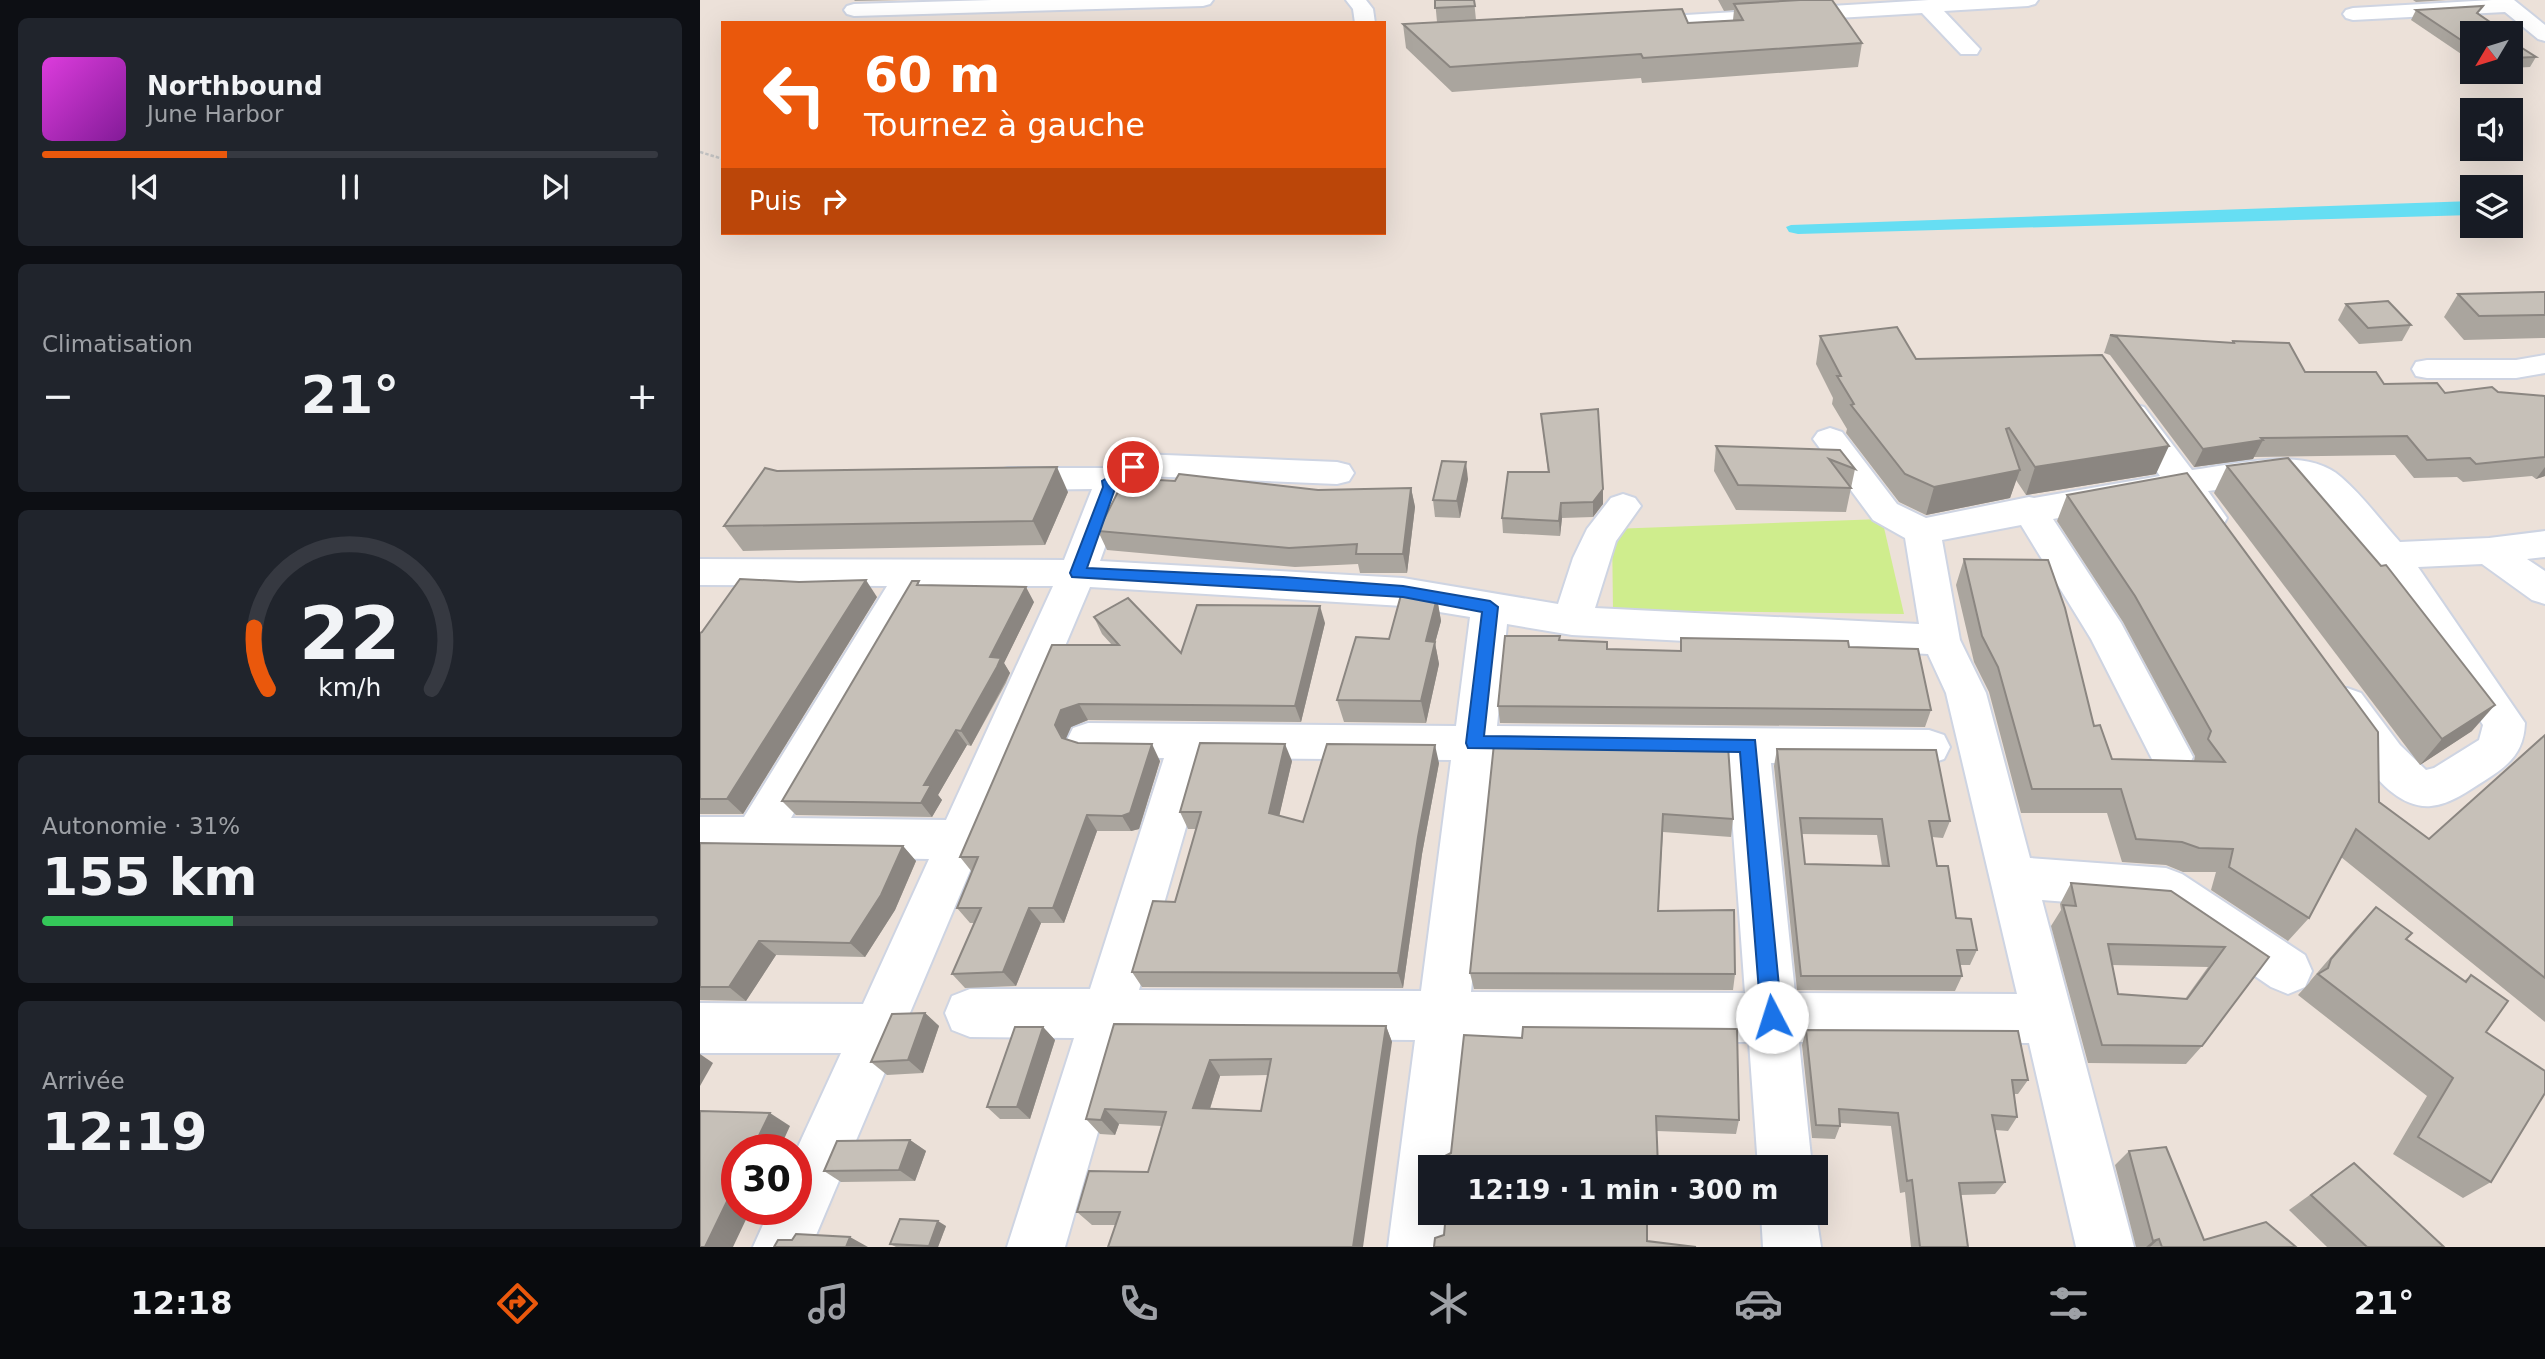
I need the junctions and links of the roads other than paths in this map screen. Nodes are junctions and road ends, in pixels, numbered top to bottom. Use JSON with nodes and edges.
{"nodes":[{"id":1,"x":1203,"y":0,"type":"edge"},
{"id":2,"x":1356,"y":0,"type":"edge"},
{"id":3,"x":1708,"y":0,"type":"edge"},
{"id":4,"x":2028,"y":0,"type":"edge"},
{"id":5,"x":2506,"y":3,"type":"edge"},
{"id":6,"x":1928,"y":7,"type":"junction"},
{"id":7,"x":854,"y":10,"type":"dead end"},
{"id":8,"x":2353,"y":15,"type":"dead end"},
{"id":9,"x":1719,"y":20,"type":"junction"},
{"id":10,"x":1365,"y":21,"type":"edge"},
{"id":11,"x":1620,"y":21,"type":"edge"},
{"id":12,"x":2545,"y":34,"type":"edge"},
{"id":13,"x":1969,"y":49,"type":"dead end"},
{"id":14,"x":2545,"y":364,"type":"edge"},
{"id":15,"x":2427,"y":369,"type":"dead end"},
{"id":16,"x":2114,"y":387,"type":"edge"},
{"id":17,"x":1830,"y":439,"type":"dead end"},
{"id":18,"x":1337,"y":473,"type":"dead end"},
{"id":19,"x":976,"y":480,"type":"edge"},
{"id":20,"x":1110,"y":481,"type":"junction"},
{"id":21,"x":2183,"y":483,"type":"junction"},
{"id":22,"x":1623,"y":506,"type":"dead end"},
{"id":23,"x":2029,"y":509,"type":"junction"},
{"id":24,"x":1922,"y":531,"type":"junction"},
{"id":25,"x":2545,"y":544,"type":"edge"},
{"id":26,"x":2232,"y":549,"type":"edge"},
{"id":27,"x":2489,"y":551,"type":"junction"},
{"id":28,"x":2391,"y":555,"type":"junction"},
{"id":29,"x":748,"y":571,"type":"junction"},
{"id":30,"x":700,"y":572,"type":"edge"},
{"id":31,"x":914,"y":573,"type":"junction"},
{"id":32,"x":1077,"y":573,"type":"junction"},
{"id":33,"x":2545,"y":590,"type":"edge"},
{"id":34,"x":724,"y":604,"type":"edge"},
{"id":35,"x":1490,"y":607,"type":"junction"},
{"id":36,"x":1572,"y":621,"type":"junction"},
{"id":37,"x":1941,"y":639,"type":"junction"},
{"id":38,"x":2330,"y":681,"type":"edge"},
{"id":39,"x":1088,"y":740,"type":"edge"},
{"id":40,"x":1190,"y":741,"type":"junction"},
{"id":41,"x":1475,"y":743,"type":"junction"},
{"id":42,"x":1748,"y":745,"type":"junction"},
{"id":43,"x":1929,"y":747,"type":"edge"},
{"id":44,"x":2172,"y":757,"type":"dead end"},
{"id":45,"x":700,"y":836,"type":"edge"},
{"id":46,"x":756,"y":837,"type":"junction"},
{"id":47,"x":960,"y":840,"type":"junction"},
{"id":48,"x":2012,"y":877,"type":"junction"},
{"id":49,"x":2288,"y":971,"type":"dead end"},
{"id":50,"x":970,"y":1013,"type":"dead end"},
{"id":51,"x":1105,"y":1013,"type":"junction"},
{"id":52,"x":1444,"y":1015,"type":"junction"},
{"id":53,"x":1772,"y":1017,"type":"junction"},
{"id":54,"x":2048,"y":1019,"type":"junction"},
{"id":55,"x":700,"y":1028,"type":"edge"},
{"id":56,"x":877,"y":1029,"type":"junction"},
{"id":57,"x":1784,"y":1155,"type":"edge"},
{"id":58,"x":1790,"y":1225,"type":"edge"},
{"id":59,"x":782,"y":1247,"type":"edge"},
{"id":60,"x":1036,"y":1247,"type":"edge"},
{"id":61,"x":1417,"y":1247,"type":"edge"},
{"id":62,"x":1792,"y":1247,"type":"edge"},
{"id":63,"x":2105,"y":1247,"type":"edge"}],
"edges":[{"from":1,"to":7,"type":"street"},
{"from":2,"to":10,"type":"street"},
{"from":3,"to":9,"type":"street"},
{"from":4,"to":6,"type":"street"},
{"from":5,"to":8,"type":"street"},
{"from":5,"to":12,"type":"street"},
{"from":6,"to":9,"type":"street"},
{"from":6,"to":13,"type":"street"},
{"from":9,"to":11,"type":"street"},
{"from":14,"to":15,"type":"street"},
{"from":16,"to":21,"type":"street"},
{"from":17,"to":24,"type":"street"},
{"from":18,"to":20,"type":"street"},
{"from":19,"to":20,"type":"street"},
{"from":20,"to":32,"type":"street"},
{"from":21,"to":23,"type":"street"},
{"from":21,"to":26,"type":"street"},
{"from":21,"to":28,"type":"street"},
{"from":22,"to":36,"type":"street"},
{"from":23,"to":24,"type":"street"},
{"from":23,"to":44,"type":"street"},
{"from":24,"to":37,"type":"street"},
{"from":25,"to":27,"type":"street"},
{"from":27,"to":28,"type":"street"},
{"from":27,"to":33,"type":"street"},
{"from":28,"to":38,"type":"street"},
{"from":29,"to":30,"type":"street"},
{"from":29,"to":31,"type":"street"},
{"from":29,"to":34,"type":"street"},
{"from":31,"to":32,"type":"street"},
{"from":31,"to":46,"type":"street"},
{"from":32,"to":35,"type":"street"},
{"from":32,"to":47,"type":"street"},
{"from":35,"to":36,"type":"street"},
{"from":35,"to":41,"type":"street"},
{"from":36,"to":37,"type":"street"},
{"from":37,"to":48,"type":"street"},
{"from":39,"to":40,"type":"street"},
{"from":40,"to":41,"type":"street"},
{"from":40,"to":51,"type":"street"},
{"from":41,"to":42,"type":"street"},
{"from":41,"to":52,"type":"street"},
{"from":42,"to":43,"type":"street"},
{"from":42,"to":53,"type":"street"},
{"from":45,"to":46,"type":"street"},
{"from":46,"to":47,"type":"street"},
{"from":47,"to":56,"type":"street"},
{"from":48,"to":49,"type":"street"},
{"from":48,"to":54,"type":"street"},
{"from":50,"to":51,"type":"street"},
{"from":51,"to":52,"type":"street"},
{"from":51,"to":60,"type":"street"},
{"from":52,"to":53,"type":"street"},
{"from":52,"to":61,"type":"street"},
{"from":53,"to":54,"type":"street"},
{"from":53,"to":57,"type":"street"},
{"from":54,"to":63,"type":"street"},
{"from":55,"to":56,"type":"street"},
{"from":56,"to":59,"type":"street"},
{"from":58,"to":62,"type":"street"}]}
